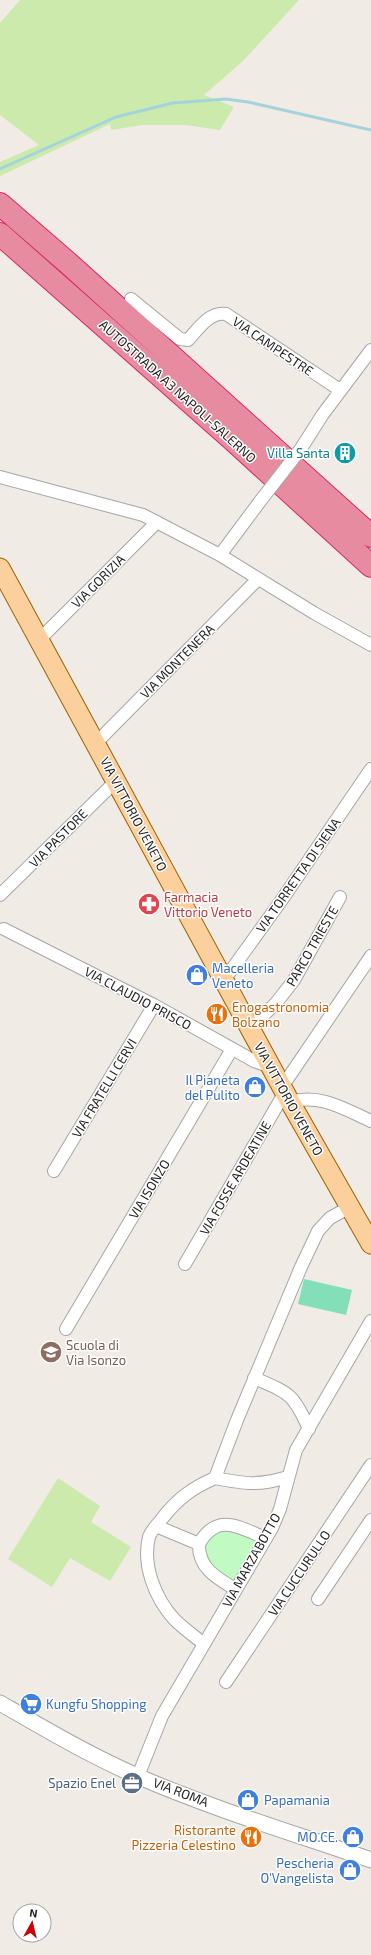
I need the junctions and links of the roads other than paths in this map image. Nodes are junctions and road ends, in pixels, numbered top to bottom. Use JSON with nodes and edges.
{"nodes":[{"id":1,"x":0,"y":204,"type":"edge"},
{"id":2,"x":0,"y":234,"type":"edge"},
{"id":3,"x":131,"y":299,"type":"dead end"},
{"id":4,"x":371,"y":350,"type":"edge"},
{"id":5,"x":340,"y":390,"type":"junction"},
{"id":6,"x":0,"y":477,"type":"edge"},
{"id":7,"x":157,"y":522,"type":"junction"},
{"id":8,"x":371,"y":536,"type":"edge"},
{"id":9,"x":220,"y":555,"type":"junction"},
{"id":10,"x":371,"y":566,"type":"edge"},
{"id":11,"x":0,"y":568,"type":"edge"},
{"id":12,"x":258,"y":579,"type":"junction"},
{"id":13,"x":39,"y":640,"type":"junction"},
{"id":14,"x":371,"y":645,"type":"edge"},
{"id":15,"x":96,"y":743,"type":"junction"},
{"id":16,"x":371,"y":769,"type":"edge"},
{"id":17,"x":116,"y":781,"type":"junction"},
{"id":18,"x":0,"y":895,"type":"edge"},
{"id":19,"x":340,"y":897,"type":"dead end"},
{"id":20,"x":4,"y":929,"type":"dead end"},
{"id":21,"x":371,"y":956,"type":"edge"},
{"id":22,"x":224,"y":980,"type":"junction"},
{"id":23,"x":154,"y":1005,"type":"junction"},
{"id":24,"x":250,"y":1028,"type":"junction"},
{"id":25,"x":232,"y":1049,"type":"junction"},
{"id":26,"x":271,"y":1067,"type":"junction"},
{"id":27,"x":286,"y":1094,"type":"junction"},
{"id":28,"x":371,"y":1121,"type":"edge"},
{"id":29,"x":54,"y":1171,"type":"dead end"},
{"id":30,"x":350,"y":1207,"type":"junction"},
{"id":31,"x":371,"y":1244,"type":"edge"},
{"id":32,"x":186,"y":1264,"type":"dead end"},
{"id":33,"x":371,"y":1321,"type":"edge"},
{"id":34,"x":66,"y":1329,"type":"dead end"},
{"id":35,"x":254,"y":1378,"type":"junction"},
{"id":36,"x":309,"y":1429,"type":"junction"},
{"id":37,"x":371,"y":1465,"type":"edge"},
{"id":38,"x":288,"y":1477,"type":"junction"},
{"id":39,"x":215,"y":1478,"type":"junction"},
{"id":40,"x":371,"y":1520,"type":"edge"},
{"id":41,"x":156,"y":1526,"type":"junction"},
{"id":42,"x":265,"y":1538,"type":"junction"},
{"id":43,"x":199,"y":1544,"type":"junction"},
{"id":44,"x":235,"y":1589,"type":"junction"},
{"id":45,"x":318,"y":1599,"type":"dead end"},
{"id":46,"x":204,"y":1644,"type":"junction"},
{"id":47,"x":226,"y":1682,"type":"dead end"},
{"id":48,"x":0,"y":1703,"type":"edge"},
{"id":49,"x":138,"y":1776,"type":"junction"},
{"id":50,"x":371,"y":1860,"type":"edge"}],
"edges":[{"from":1,"to":8,"type":"highway","name":"AUTOSTRADA A3 NAPOLI-SALERNO"},
{"from":2,"to":10,"type":"highway","name":"AUTOSTRADA A3 NAPOLI-SALERNO"},
{"from":3,"to":5,"type":"street","name":"VIA CAMPESTRE"},
{"from":4,"to":5,"type":"street"},
{"from":5,"to":9,"type":"street","bridge":true},
{"from":6,"to":7,"type":"street"},
{"from":7,"to":9,"type":"street"},
{"from":7,"to":13,"type":"street","name":"VIA GORIZIA"},
{"from":9,"to":12,"type":"street"},
{"from":11,"to":13,"type":"main road","name":"VIA VITTORIO VENETO"},
{"from":12,"to":14,"type":"street"},
{"from":12,"to":15,"type":"street","name":"VIA MONTENERA"},
{"from":13,"to":15,"type":"main road","name":"VIA VITTORIO VENETO"},
{"from":15,"to":17,"type":"main road","name":"VIA VITTORIO VENETO"},
{"from":16,"to":22,"type":"street","name":"VIA TORRETTA DI SIENA"},
{"from":17,"to":18,"type":"street","name":"VIA PASTORE"},
{"from":17,"to":22,"type":"main road","name":"VIA VITTORIO VENETO"},
{"from":19,"to":24,"type":"street","name":"PARCO TRIESTE"},
{"from":20,"to":23,"type":"street","name":"VIA CLAUDIO PRISCO"},
{"from":21,"to":27,"type":"street","name":"VIA FOSSE ARDEATINE"},
{"from":22,"to":24,"type":"main road","name":"VIA VITTORIO VENETO"},
{"from":23,"to":25,"type":"street","name":"VIA CLAUDIO PRISCO"},
{"from":23,"to":29,"type":"street","name":"VIA FRATELLI CERVI"},
{"from":24,"to":26,"type":"main road","name":"VIA VITTORIO VENETO"},
{"from":25,"to":26,"type":"street","name":"VIA CLAUDIO PRISCO"},
{"from":25,"to":34,"type":"street","name":"VIA ISONZO"},
{"from":26,"to":27,"type":"main road","name":"VIA VITTORIO VENETO"},
{"from":27,"to":28,"type":"street"},
{"from":27,"to":30,"type":"main road","name":"VIA VITTORIO VENETO"},
{"from":27,"to":32,"type":"street","name":"VIA FOSSE ARDEATINE"},
{"from":30,"to":31,"type":"main road","name":"VIA VITTORIO VENETO"},
{"from":30,"to":35,"type":"street"},
{"from":33,"to":36,"type":"street","name":"VIA MARZABOTTO"},
{"from":35,"to":36,"type":"street"},
{"from":35,"to":39,"type":"street"},
{"from":36,"to":38,"type":"street","name":"VIA MARZABOTTO"},
{"from":37,"to":47,"type":"street","name":"VIA CUCCURULLO"},
{"from":38,"to":39,"type":"street"},
{"from":38,"to":42,"type":"street","name":"VIA MARZABOTTO"},
{"from":39,"to":41,"type":"street"},
{"from":40,"to":45,"type":"street"},
{"from":41,"to":43,"type":"street"},
{"from":41,"to":46,"type":"street"},
{"from":42,"to":43,"type":"street"},
{"from":42,"to":44,"type":"street","name":"VIA MARZABOTTO"},
{"from":43,"to":44,"type":"street"},
{"from":44,"to":46,"type":"street","name":"VIA MARZABOTTO"},
{"from":46,"to":49,"type":"street","name":"VIA MARZABOTTO"},
{"from":48,"to":49,"type":"street","name":"VIA ROMA"},
{"from":49,"to":50,"type":"street","name":"VIA ROMA"}]}
